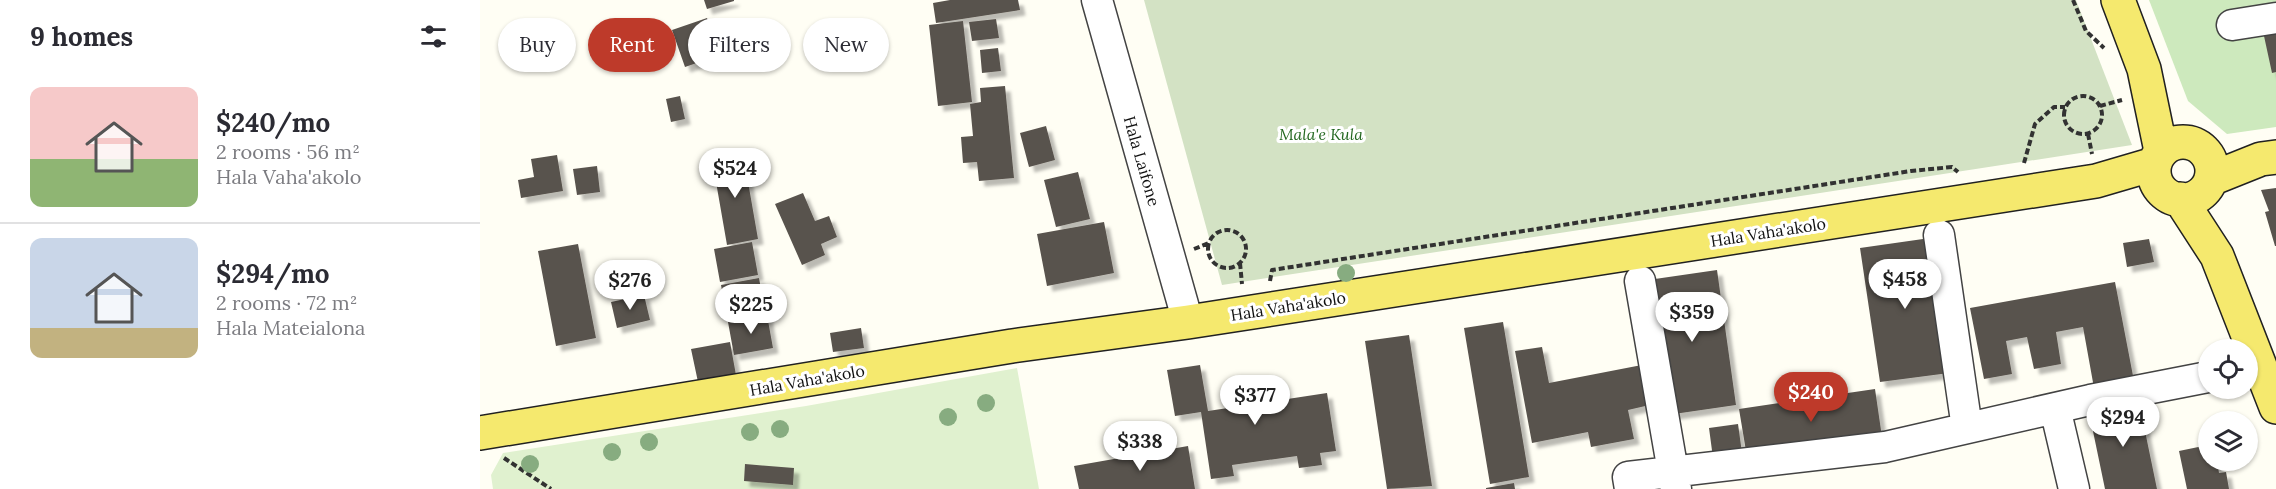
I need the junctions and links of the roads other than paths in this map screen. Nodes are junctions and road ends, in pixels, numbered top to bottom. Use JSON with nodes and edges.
{"nodes":[{"id":1,"x":1097,"y":0,"type":"edge"},
{"id":2,"x":2118,"y":0,"type":"edge"},
{"id":3,"x":2276,"y":18,"type":"edge"},
{"id":4,"x":2232,"y":25,"type":"dead end"},
{"id":5,"x":2269,"y":158,"type":"edge"},
{"id":6,"x":2183,"y":170,"type":"junction"},
{"id":7,"x":1939,"y":235,"type":"dead end"},
{"id":8,"x":1640,"y":281,"type":"dead end"},
{"id":9,"x":1188,"y":322,"type":"junction"},
{"id":10,"x":2244,"y":339,"type":"edge"},
{"id":11,"x":2258,"y":376,"type":"edge"},
{"id":12,"x":2198,"y":379,"type":"edge"},
{"id":13,"x":2276,"y":407,"type":"edge"},
{"id":14,"x":2055,"y":408,"type":"junction"},
{"id":15,"x":1967,"y":428,"type":"junction"},
{"id":16,"x":490,"y":445,"type":"edge"},
{"id":17,"x":1674,"y":480,"type":"edge"},
{"id":18,"x":1630,"y":489,"type":"edge"},
{"id":19,"x":2074,"y":489,"type":"edge"}],
"edges":[{"from":1,"to":9,"type":"street","name":"Hala Laifone"},
{"from":2,"to":6,"type":"main road"},
{"from":3,"to":4,"type":"street"},
{"from":5,"to":6,"type":"main road","name":"Hala Vaha'akolo"},
{"from":6,"to":9,"type":"main road","name":"Hala Vaha'akolo"},
{"from":6,"to":10,"type":"main road"},
{"from":7,"to":15,"type":"street"},
{"from":8,"to":17,"type":"street"},
{"from":9,"to":16,"type":"main road","name":"Hala Vaha'akolo"},
{"from":11,"to":13,"type":"main road"},
{"from":12,"to":14,"type":"street"},
{"from":14,"to":15,"type":"street"},
{"from":14,"to":19,"type":"street"},
{"from":15,"to":17,"type":"street"},
{"from":17,"to":18,"type":"street"}]}
